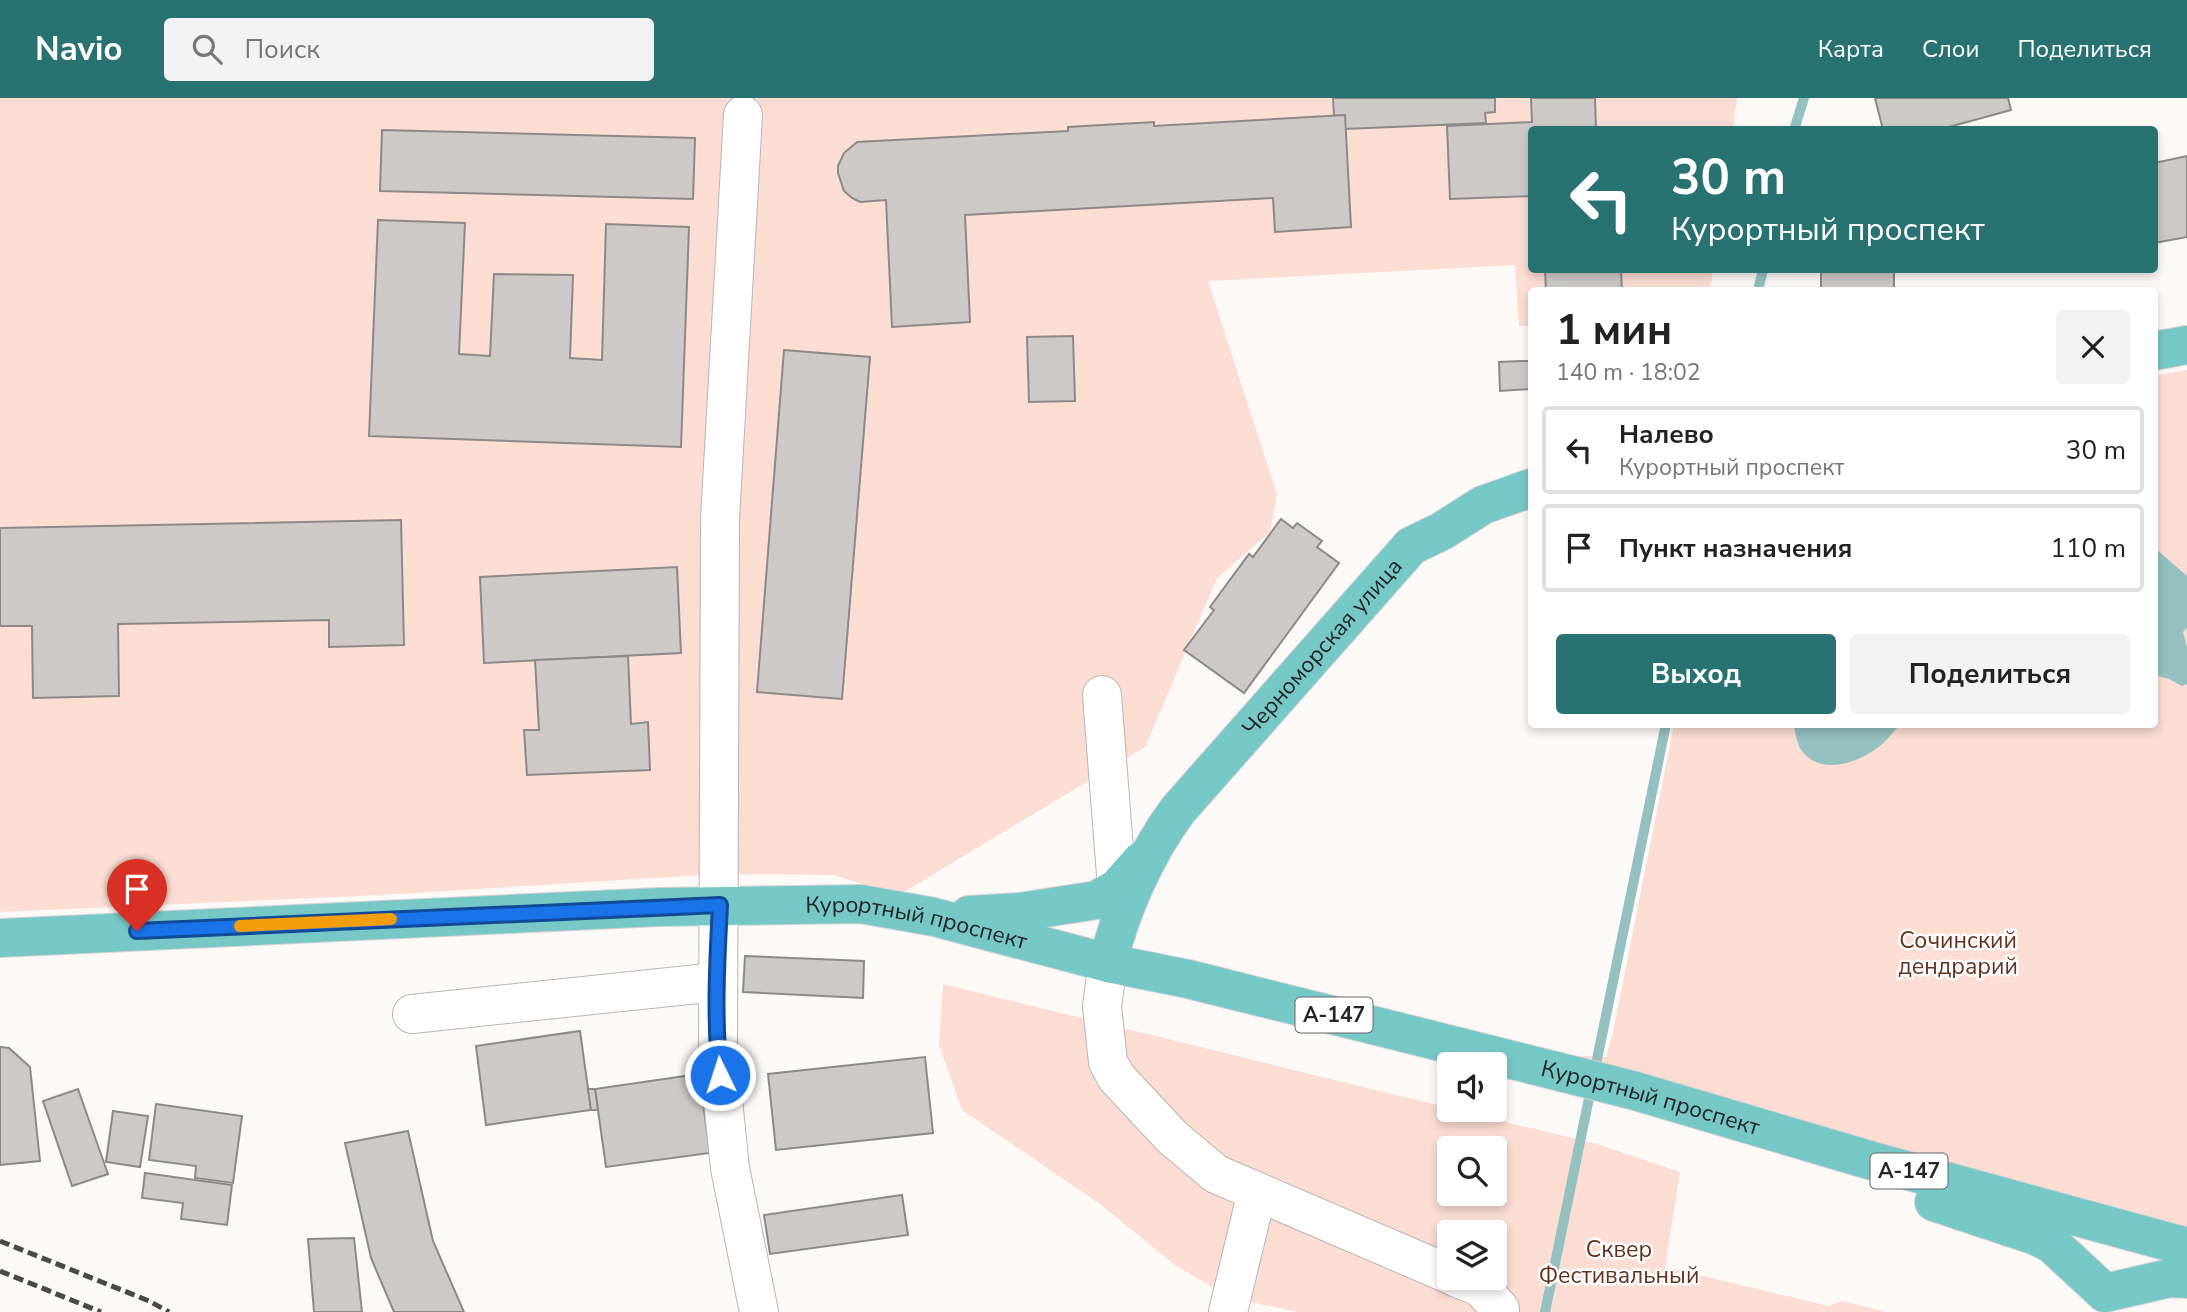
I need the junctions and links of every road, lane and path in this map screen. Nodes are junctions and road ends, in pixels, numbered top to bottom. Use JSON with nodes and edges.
{"nodes":[{"id":1,"x":743,"y":115,"type":"dead end"},
{"id":2,"x":2187,"y":345,"type":"edge"},
{"id":3,"x":2158,"y":350,"type":"edge"},
{"id":4,"x":1528,"y":489,"type":"edge"},
{"id":5,"x":1102,"y":695,"type":"dead end"},
{"id":6,"x":1150,"y":852,"type":"junction"},
{"id":7,"x":1117,"y":888,"type":"junction"},
{"id":8,"x":720,"y":905,"type":"junction"},
{"id":9,"x":934,"y":917,"type":"junction"},
{"id":10,"x":0,"y":937,"type":"edge"},
{"id":11,"x":1108,"y":963,"type":"junction"},
{"id":12,"x":718,"y":982,"type":"junction"},
{"id":13,"x":412,"y":1014,"type":"dead end"},
{"id":14,"x":1876,"y":1162,"type":"junction"},
{"id":15,"x":1257,"y":1192,"type":"junction"},
{"id":16,"x":2187,"y":1247,"type":"edge"},
{"id":17,"x":1437,"y":1269,"type":"edge"},
{"id":18,"x":2187,"y":1279,"type":"edge"},
{"id":19,"x":1483,"y":1290,"type":"edge"},
{"id":20,"x":2102,"y":1302,"type":"edge"},
{"id":21,"x":759,"y":1312,"type":"edge"},
{"id":22,"x":1228,"y":1312,"type":"edge"},
{"id":23,"x":1500,"y":1312,"type":"edge"}],
"edges":[{"from":1,"to":8,"type":"street"},
{"from":2,"to":3,"type":"main road"},
{"from":4,"to":6,"type":"main road","name":"Черноморская улица"},
{"from":5,"to":7,"type":"street"},
{"from":6,"to":7,"type":"main road","name":"Черноморская улица"},
{"from":6,"to":11,"type":"main road","name":"Черноморская улица"},
{"from":7,"to":9,"type":"main road","name":"Черноморская улица"},
{"from":8,"to":9,"type":"main road","name":"Курортный проспект","number":"А-147"},
{"from":8,"to":10,"type":"main road","name":"Курортный проспект","number":"А-147"},
{"from":8,"to":12,"type":"street"},
{"from":9,"to":11,"type":"main road","name":"Курортный проспект","number":"А-147"},
{"from":11,"to":14,"type":"main road","name":"Курортный проспект","number":"А-147"},
{"from":11,"to":15,"type":"street"},
{"from":12,"to":13,"type":"street"},
{"from":12,"to":21,"type":"street"},
{"from":14,"to":16,"type":"main road","name":"Курортный проспект","number":"А-147"},
{"from":14,"to":20,"type":"main road"},
{"from":15,"to":17,"type":"street"},
{"from":15,"to":22,"type":"street"},
{"from":18,"to":20,"type":"main road"},
{"from":19,"to":23,"type":"street"}]}
